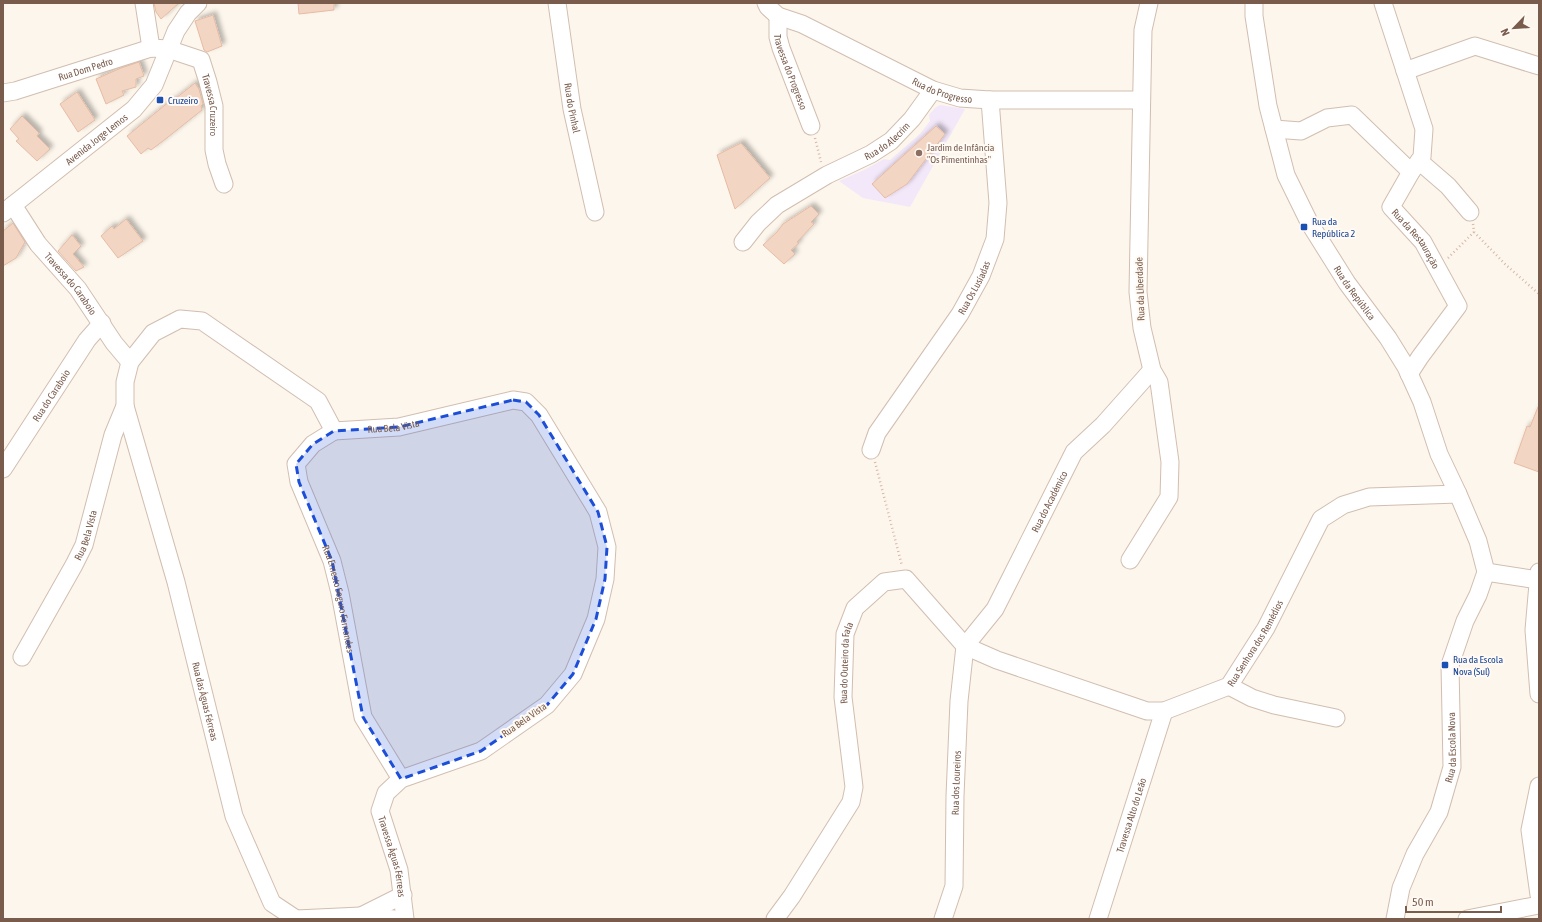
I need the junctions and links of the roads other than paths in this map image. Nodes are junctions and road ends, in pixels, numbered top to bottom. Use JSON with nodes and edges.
{"nodes":[{"id":1,"x":144,"y":3,"type":"edge"},
{"id":2,"x":198,"y":3,"type":"edge"},
{"id":3,"x":557,"y":3,"type":"edge"},
{"id":4,"x":766,"y":3,"type":"edge"},
{"id":5,"x":1149,"y":3,"type":"edge"},
{"id":6,"x":1254,"y":3,"type":"edge"},
{"id":7,"x":1383,"y":3,"type":"edge"},
{"id":8,"x":778,"y":16,"type":"junction"},
{"id":9,"x":151,"y":48,"type":"junction"},
{"id":10,"x":168,"y":48,"type":"junction"},
{"id":11,"x":1539,"y":66,"type":"edge"},
{"id":12,"x":1405,"y":71,"type":"junction"},
{"id":13,"x":934,"y":90,"type":"junction"},
{"id":14,"x":3,"y":93,"type":"edge"},
{"id":15,"x":990,"y":100,"type":"junction"},
{"id":16,"x":1141,"y":100,"type":"junction"},
{"id":17,"x":811,"y":126,"type":"road end"},
{"id":18,"x":1274,"y":129,"type":"junction"},
{"id":19,"x":1415,"y":167,"type":"junction"},
{"id":20,"x":224,"y":184,"type":"dead end"},
{"id":21,"x":8,"y":209,"type":"edge"},
{"id":22,"x":594,"y":212,"type":"dead end"},
{"id":23,"x":1470,"y":212,"type":"road end"},
{"id":24,"x":743,"y":242,"type":"dead end"},
{"id":25,"x":102,"y":323,"type":"junction"},
{"id":26,"x":130,"y":362,"type":"junction"},
{"id":27,"x":1152,"y":370,"type":"junction"},
{"id":28,"x":1409,"y":374,"type":"junction"},
{"id":29,"x":125,"y":406,"type":"junction"},
{"id":30,"x":334,"y":431,"type":"junction"},
{"id":31,"x":871,"y":450,"type":"road end"},
{"id":32,"x":3,"y":469,"type":"edge"},
{"id":33,"x":1458,"y":494,"type":"junction"},
{"id":34,"x":1130,"y":560,"type":"dead end"},
{"id":35,"x":1486,"y":572,"type":"junction"},
{"id":36,"x":1538,"y":576,"type":"edge"},
{"id":37,"x":965,"y":646,"type":"junction"},
{"id":38,"x":22,"y":657,"type":"dead end"},
{"id":39,"x":1229,"y":686,"type":"junction"},
{"id":40,"x":1539,"y":691,"type":"edge"},
{"id":41,"x":1539,"y":694,"type":"edge"},
{"id":42,"x":1164,"y":711,"type":"junction"},
{"id":43,"x":1336,"y":718,"type":"dead end"},
{"id":44,"x":401,"y":779,"type":"junction"},
{"id":45,"x":1539,"y":786,"type":"edge"},
{"id":46,"x":403,"y":895,"type":"junction"},
{"id":47,"x":1539,"y":895,"type":"edge"},
{"id":48,"x":1539,"y":904,"type":"edge"},
{"id":49,"x":361,"y":916,"type":"junction"},
{"id":50,"x":394,"y":919,"type":"edge"},
{"id":51,"x":406,"y":919,"type":"edge"},
{"id":52,"x":775,"y":919,"type":"edge"},
{"id":53,"x":943,"y":919,"type":"edge"},
{"id":54,"x":1098,"y":919,"type":"edge"},
{"id":55,"x":1395,"y":919,"type":"edge"},
{"id":56,"x":1468,"y":919,"type":"edge"}],
"edges":[{"from":1,"to":9,"type":"street"},
{"from":2,"to":10,"type":"street","name":"Avenida Jorge Lemos"},
{"from":3,"to":22,"type":"street","name":"Rua do Pinhal"},
{"from":4,"to":8,"type":"street","name":"Rua do Progresso"},
{"from":5,"to":16,"type":"street","name":"Rua da Liberdade"},
{"from":6,"to":18,"type":"street","name":"Rua da República"},
{"from":7,"to":12,"type":"street","name":"Rua da Restauração"},
{"from":8,"to":13,"type":"street","name":"Rua do Progresso"},
{"from":8,"to":17,"type":"street","name":"Travessa do Progresso"},
{"from":9,"to":10,"type":"street","name":"Rua Dom Pedro"},
{"from":9,"to":14,"type":"street","name":"Rua Dom Pedro"},
{"from":10,"to":20,"type":"street","name":"Travessa Cruzeiro"},
{"from":10,"to":21,"type":"street","name":"Avenida Jorge Lemos"},
{"from":11,"to":12,"type":"street"},
{"from":12,"to":19,"type":"street","name":"Rua da Restauração"},
{"from":13,"to":15,"type":"street","name":"Rua do Progresso"},
{"from":13,"to":24,"type":"street","name":"Rua do Alecrim"},
{"from":15,"to":16,"type":"street","name":"Rua do Progresso"},
{"from":15,"to":31,"type":"street","name":"Rua Os Lusíadas"},
{"from":16,"to":27,"type":"street","name":"Rua da Liberdade"},
{"from":18,"to":19,"type":"street"},
{"from":18,"to":28,"type":"street","name":"Rua da República"},
{"from":19,"to":23,"type":"street"},
{"from":19,"to":28,"type":"street","name":"Rua da Restauração"},
{"from":21,"to":25,"type":"street","name":"Travessa do Caraboio"},
{"from":25,"to":26,"type":"street","name":"Travessa do Caraboio"},
{"from":25,"to":32,"type":"street","name":"Rua do Caraboio"},
{"from":26,"to":29,"type":"street","name":"Rua Bela Vista"},
{"from":26,"to":30,"type":"street","name":"Rua Bela Vista"},
{"from":27,"to":34,"type":"street","name":"Rua da Liberdade"},
{"from":27,"to":37,"type":"street","name":"Rua do Académico"},
{"from":28,"to":33,"type":"street","name":"Rua da República"},
{"from":29,"to":38,"type":"street","name":"Rua Bela Vista"},
{"from":29,"to":49,"type":"street","name":"Rua das Águas Férreas"},
{"from":30,"to":44,"type":"street","name":"Rua Ernesto Seguro Fernandes"},
{"from":30,"to":44,"type":"street","name":"Rua Bela Vista"},
{"from":33,"to":35,"type":"street","name":"Rua da República"},
{"from":33,"to":39,"type":"street","name":"Rua Senhora dos Remédios"},
{"from":35,"to":36,"type":"street"},
{"from":35,"to":55,"type":"street","name":"Rua da Escola Nova"},
{"from":36,"to":40,"type":"street"},
{"from":37,"to":42,"type":"street","name":"Rua Senhora dos Remédios"},
{"from":37,"to":52,"type":"street","name":"Rua do Outeiro da Fala"},
{"from":37,"to":53,"type":"street","name":"Rua dos Loureiros"},
{"from":39,"to":42,"type":"street","name":"Rua Senhora dos Remédios"},
{"from":39,"to":43,"type":"street"},
{"from":40,"to":41,"type":"street"},
{"from":42,"to":54,"type":"street","name":"Travessa Alto do Leão"},
{"from":44,"to":46,"type":"street","name":"Travessa Águas Férreas"},
{"from":45,"to":47,"type":"street"},
{"from":46,"to":49,"type":"street","name":"Rua das Águas Férreas"},
{"from":46,"to":51,"type":"street","name":"Travessa Águas Férreas"},
{"from":48,"to":56,"type":"street"},
{"from":49,"to":50,"type":"street","name":"Rua das Águas Férreas"}]}
